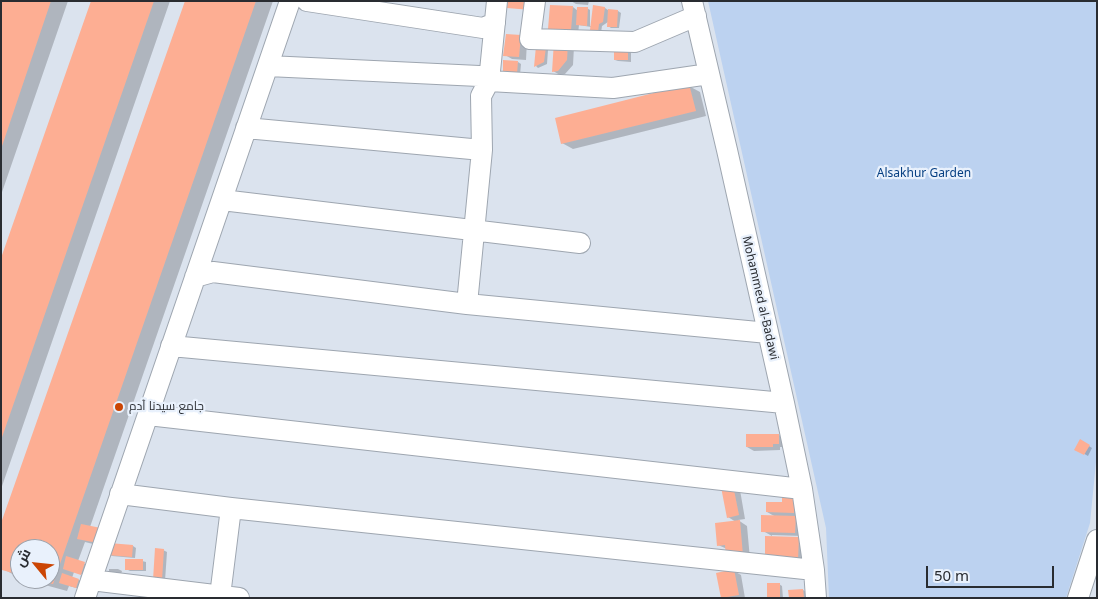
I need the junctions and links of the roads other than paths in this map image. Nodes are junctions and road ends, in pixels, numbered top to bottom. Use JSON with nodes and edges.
{"nodes":[{"id":1,"x":290,"y":1,"type":"edge"},
{"id":2,"x":307,"y":1,"type":"edge"},
{"id":3,"x":497,"y":1,"type":"edge"},
{"id":4,"x":535,"y":1,"type":"edge"},
{"id":5,"x":694,"y":9,"type":"edge"},
{"id":6,"x":495,"y":23,"type":"junction"},
{"id":7,"x":268,"y":66,"type":"junction"},
{"id":8,"x":709,"y":74,"type":"junction"},
{"id":9,"x":489,"y":81,"type":"junction"},
{"id":10,"x":246,"y":128,"type":"junction"},
{"id":11,"x":482,"y":150,"type":"junction"},
{"id":12,"x":222,"y":200,"type":"junction"},
{"id":13,"x":474,"y":230,"type":"junction"},
{"id":14,"x":580,"y":243,"type":"dead end"},
{"id":15,"x":195,"y":277,"type":"junction"},
{"id":16,"x":467,"y":304,"type":"junction"},
{"id":17,"x":768,"y":333,"type":"junction"},
{"id":18,"x":171,"y":346,"type":"junction"},
{"id":19,"x":784,"y":403,"type":"junction"},
{"id":20,"x":148,"y":415,"type":"junction"},
{"id":21,"x":802,"y":489,"type":"junction"},
{"id":22,"x":120,"y":494,"type":"junction"},
{"id":23,"x":231,"y":508,"type":"junction"},
{"id":24,"x":1097,"y":540,"type":"edge"},
{"id":25,"x":814,"y":570,"type":"junction"},
{"id":26,"x":88,"y":589,"type":"edge"},
{"id":27,"x":229,"y":597,"type":"edge"},
{"id":28,"x":816,"y":598,"type":"edge"},
{"id":29,"x":1078,"y":598,"type":"edge"}],
"edges":[{"from":1,"to":7,"type":"street"},
{"from":2,"to":6,"type":"street"},
{"from":3,"to":6,"type":"street"},
{"from":4,"to":5,"type":"street"},
{"from":5,"to":8,"type":"street","name":"Mohammed al-Badawi"},
{"from":6,"to":9,"type":"street"},
{"from":7,"to":9,"type":"street"},
{"from":7,"to":10,"type":"street"},
{"from":8,"to":9,"type":"street"},
{"from":8,"to":17,"type":"street","name":"Mohammed al-Badawi"},
{"from":9,"to":11,"type":"street"},
{"from":10,"to":11,"type":"street"},
{"from":10,"to":12,"type":"street"},
{"from":11,"to":13,"type":"street"},
{"from":12,"to":13,"type":"street"},
{"from":12,"to":15,"type":"street"},
{"from":13,"to":14,"type":"street"},
{"from":13,"to":16,"type":"street"},
{"from":15,"to":16,"type":"street"},
{"from":15,"to":18,"type":"street"},
{"from":16,"to":17,"type":"street"},
{"from":17,"to":19,"type":"street","name":"Mohammed al-Badawi"},
{"from":18,"to":19,"type":"street"},
{"from":18,"to":20,"type":"street"},
{"from":19,"to":21,"type":"street","name":"Mohammed al-Badawi"},
{"from":20,"to":21,"type":"street"},
{"from":20,"to":22,"type":"street"},
{"from":21,"to":25,"type":"street","name":"Mohammed al-Badawi"},
{"from":22,"to":23,"type":"street"},
{"from":22,"to":26,"type":"street"},
{"from":23,"to":25,"type":"street"},
{"from":23,"to":27,"type":"street"},
{"from":24,"to":29,"type":"street"},
{"from":25,"to":28,"type":"street","name":"Mohammed al-Badawi"},
{"from":26,"to":27,"type":"street"}]}
